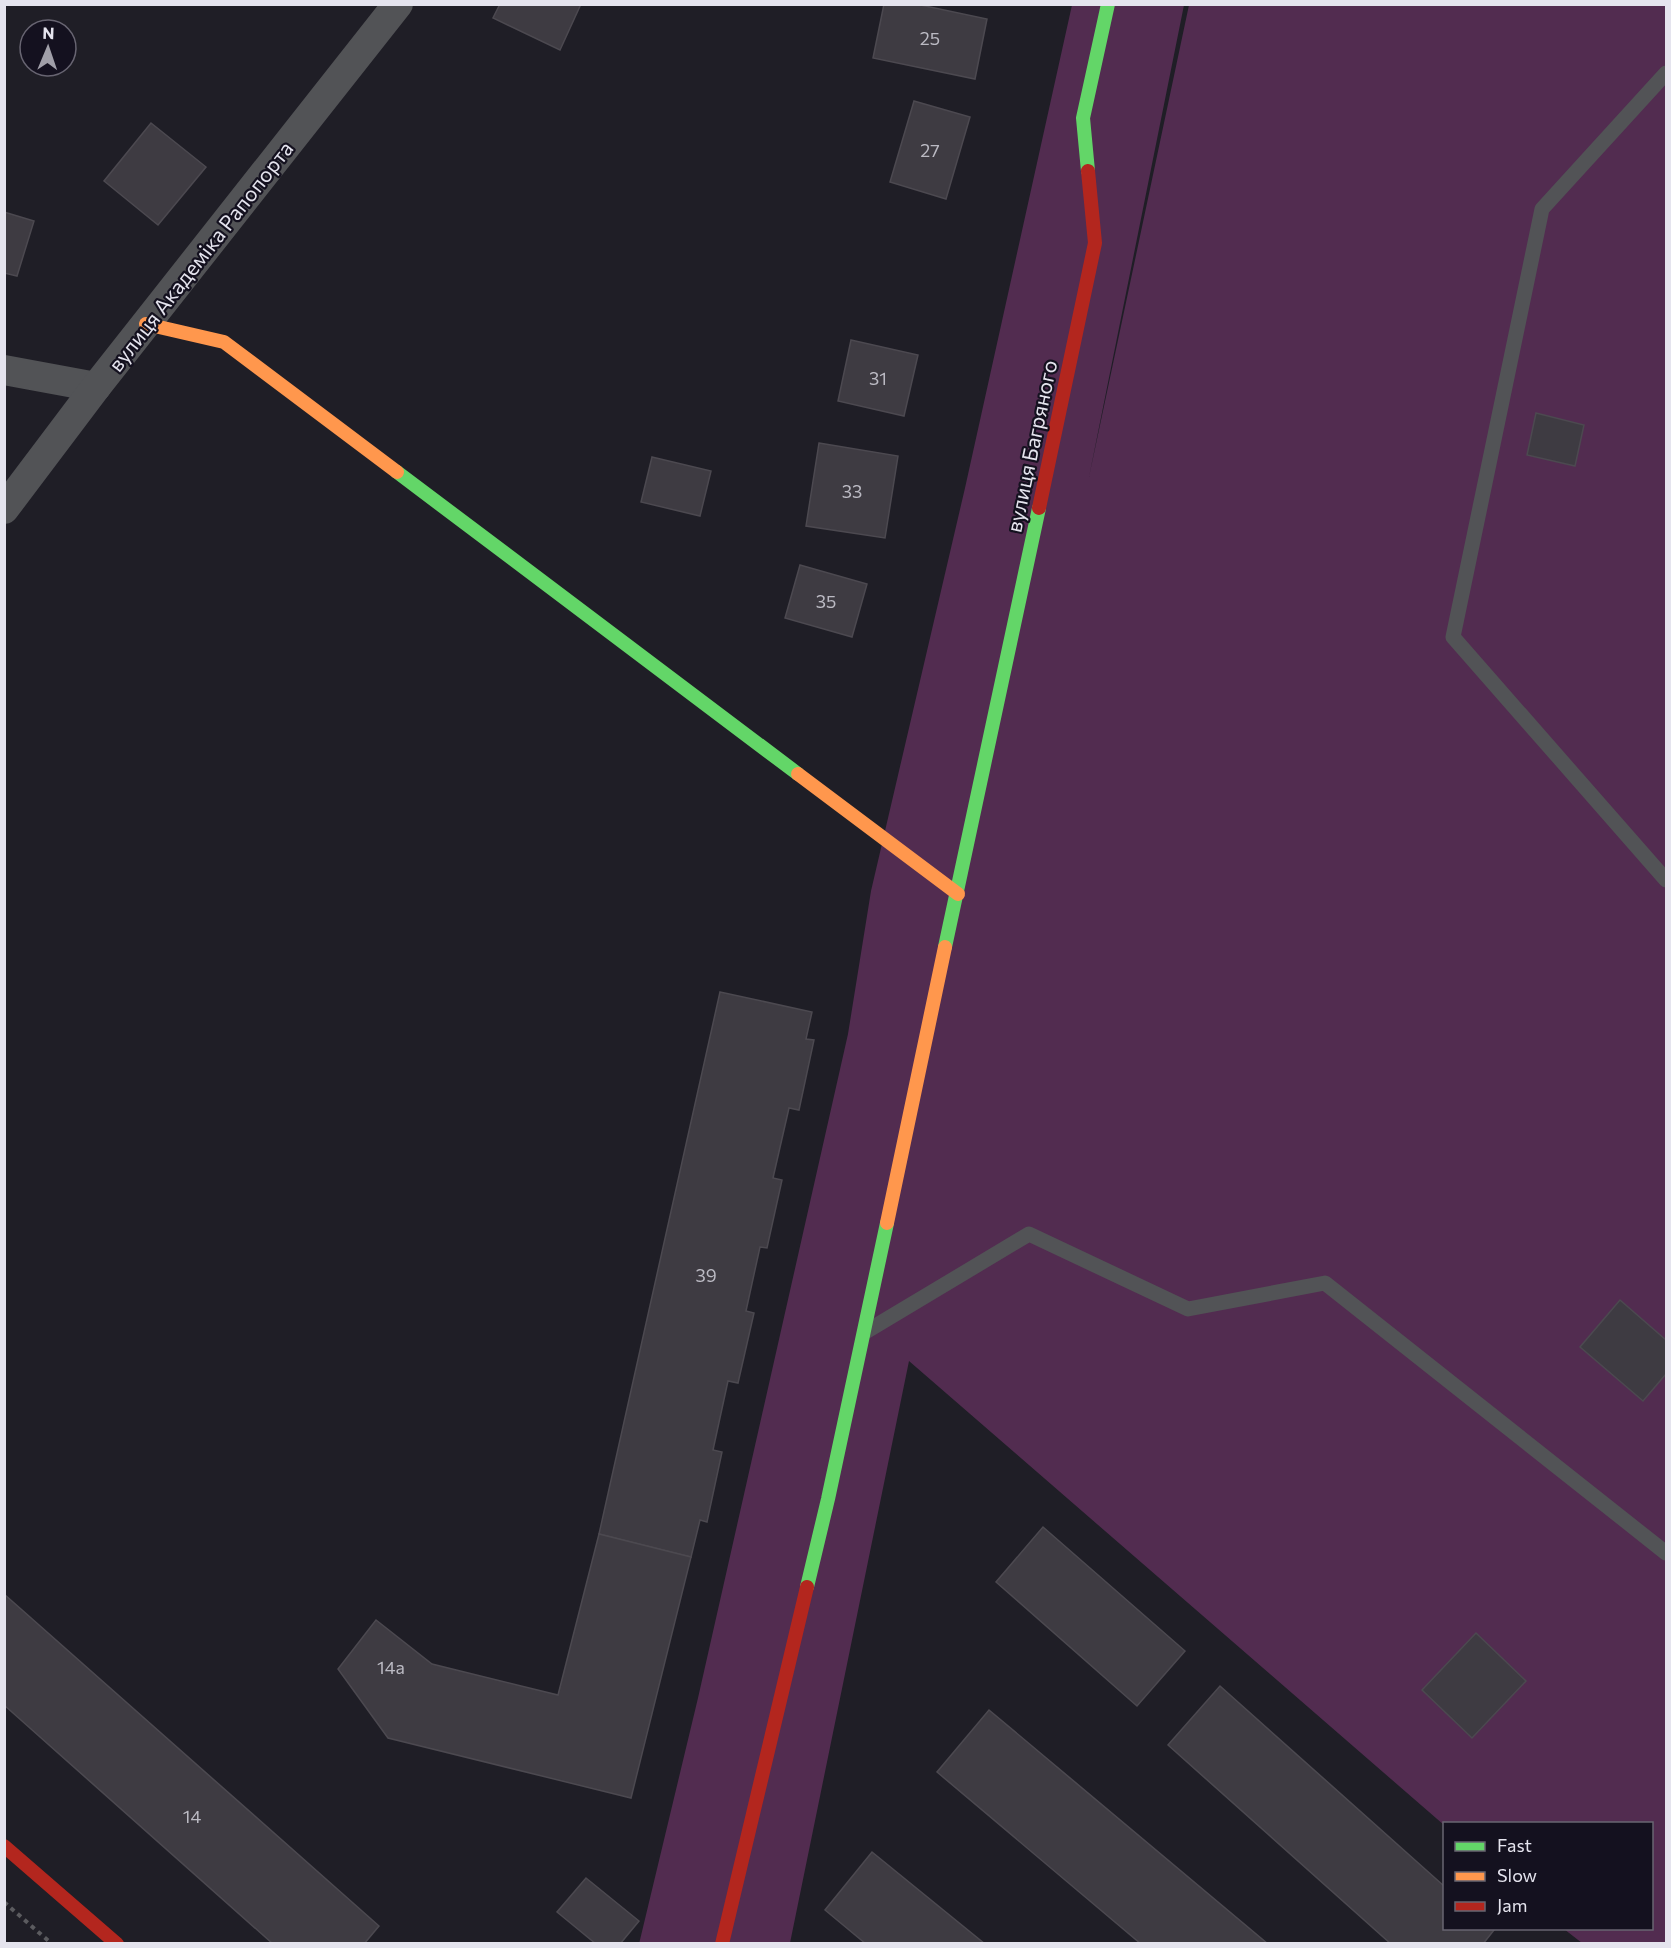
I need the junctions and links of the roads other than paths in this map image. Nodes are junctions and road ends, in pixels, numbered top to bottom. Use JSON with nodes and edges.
{"nodes":[{"id":1,"x":398,"y":4,"type":"edge"},
{"id":2,"x":1108,"y":4,"type":"edge"},
{"id":3,"x":1666,"y":74,"type":"edge"},
{"id":4,"x":146,"y":324,"type":"junction"},
{"id":5,"x":4,"y":370,"type":"edge"},
{"id":6,"x":96,"y":387,"type":"junction"},
{"id":7,"x":4,"y":509,"type":"edge"},
{"id":8,"x":1666,"y":880,"type":"edge"},
{"id":9,"x":958,"y":894,"type":"junction"},
{"id":10,"x":864,"y":1332,"type":"junction"},
{"id":11,"x":1666,"y":1553,"type":"edge"},
{"id":12,"x":4,"y":1846,"type":"edge"},
{"id":13,"x":117,"y":1944,"type":"edge"},
{"id":14,"x":722,"y":1944,"type":"edge"}],
"edges":[{"from":1,"to":4,"type":"street","name":"вулиця Академіка Рапопорта"},
{"from":2,"to":9,"type":"street","name":"вулиця Багряного"},
{"from":3,"to":8,"type":"lane"},
{"from":4,"to":6,"type":"street","name":"вулиця Академіка Рапопорта"},
{"from":4,"to":9,"type":"street"},
{"from":5,"to":6,"type":"street"},
{"from":6,"to":7,"type":"street","name":"вулиця Академіка Рапопорта"},
{"from":9,"to":10,"type":"street","name":"вулиця Багряного"},
{"from":10,"to":11,"type":"lane"},
{"from":10,"to":14,"type":"street","name":"вулиця Багряного"},
{"from":12,"to":13,"type":"street"}]}
